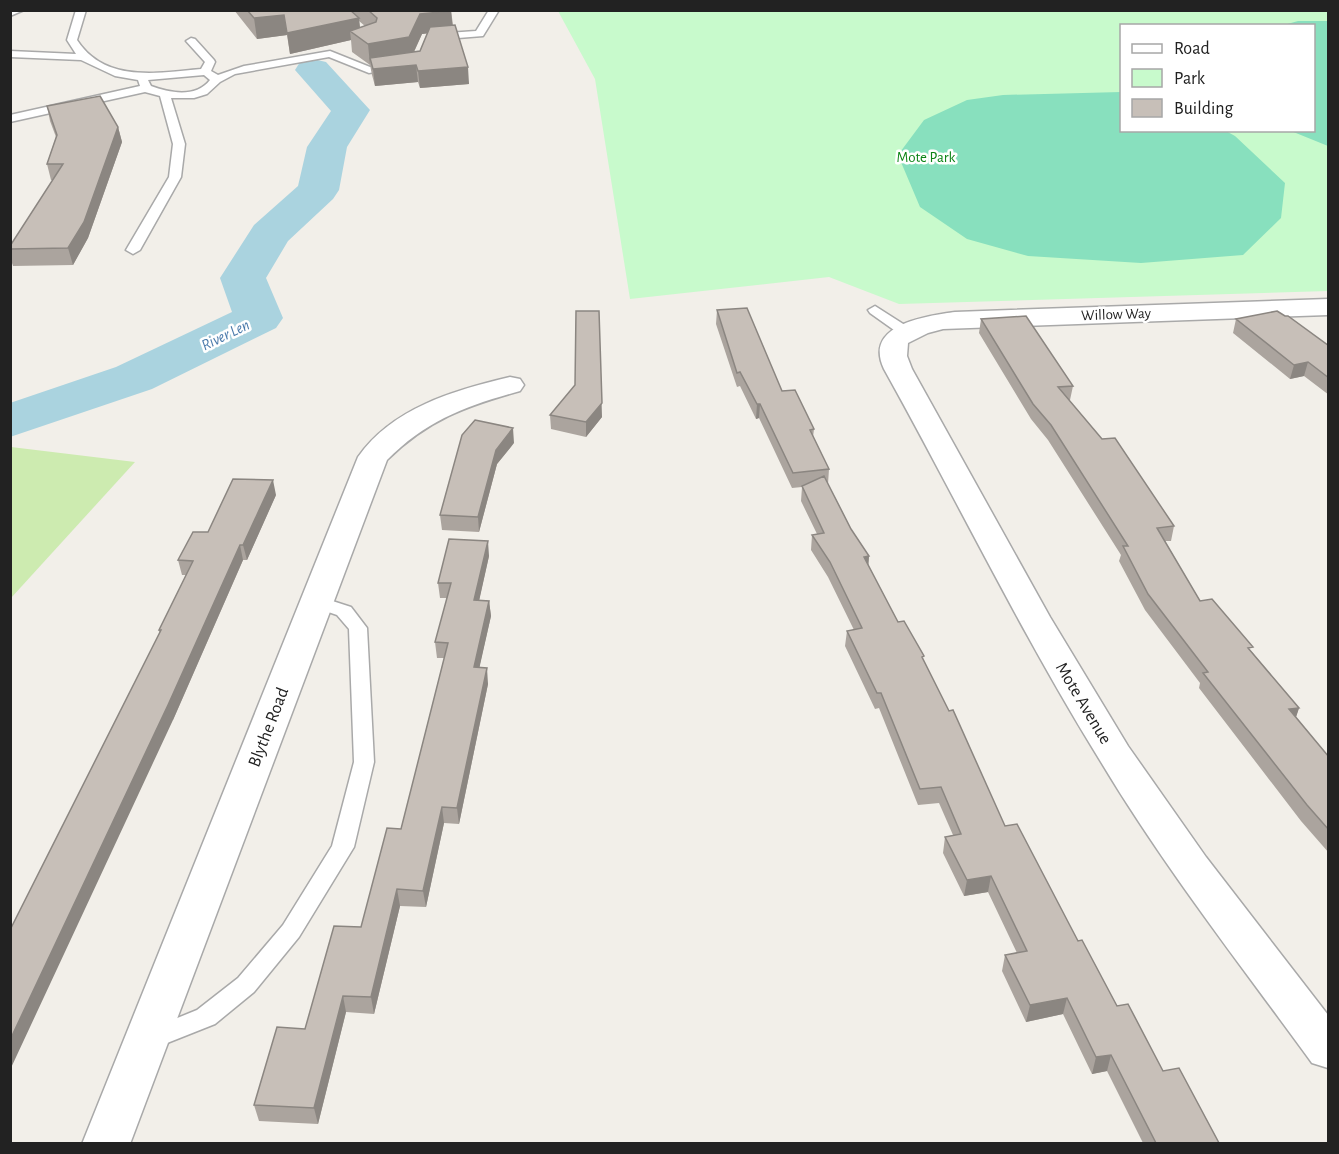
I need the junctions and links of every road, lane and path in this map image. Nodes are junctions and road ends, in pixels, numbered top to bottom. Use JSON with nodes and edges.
{"nodes":[{"id":1,"x":19,"y":10,"type":"edge"},
{"id":2,"x":81,"y":10,"type":"edge"},
{"id":3,"x":494,"y":10,"type":"edge"},
{"id":4,"x":10,"y":13,"type":"edge"},
{"id":5,"x":191,"y":41,"type":"dead end"},
{"id":6,"x":423,"y":46,"type":"edge"},
{"id":7,"x":351,"y":47,"type":"edge"},
{"id":8,"x":10,"y":54,"type":"edge"},
{"id":9,"x":330,"y":54,"type":"junction"},
{"id":10,"x":83,"y":57,"type":"junction"},
{"id":11,"x":408,"y":65,"type":"edge"},
{"id":12,"x":205,"y":72,"type":"junction"},
{"id":13,"x":142,"y":77,"type":"junction"},
{"id":14,"x":216,"y":80,"type":"junction"},
{"id":15,"x":146,"y":88,"type":"junction"},
{"id":16,"x":165,"y":95,"type":"junction"},
{"id":17,"x":10,"y":119,"type":"edge"},
{"id":18,"x":133,"y":250,"type":"dead end"},
{"id":19,"x":875,"y":310,"type":"dead end"},
{"id":20,"x":1323,"y":312,"type":"edge"},
{"id":21,"x":906,"y":332,"type":"junction"},
{"id":22,"x":510,"y":385,"type":"dead end"},
{"id":23,"x":317,"y":602,"type":"junction"},
{"id":24,"x":147,"y":1040,"type":"junction"},
{"id":25,"x":1329,"y":1050,"type":"edge"},
{"id":26,"x":106,"y":1143,"type":"edge"}],
"edges":[{"from":1,"to":4,"type":"lane"},
{"from":2,"to":10,"type":"lane"},
{"from":3,"to":6,"type":"lane"},
{"from":5,"to":12,"type":"lane"},
{"from":7,"to":9,"type":"lane"},
{"from":8,"to":10,"type":"lane"},
{"from":9,"to":11,"type":"lane"},
{"from":9,"to":14,"type":"lane"},
{"from":10,"to":13,"type":"lane"},
{"from":12,"to":13,"type":"lane"},
{"from":12,"to":14,"type":"lane"},
{"from":13,"to":15,"type":"lane"},
{"from":14,"to":16,"type":"lane"},
{"from":15,"to":16,"type":"lane"},
{"from":15,"to":17,"type":"lane"},
{"from":16,"to":18,"type":"lane"},
{"from":19,"to":21,"type":"lane"},
{"from":20,"to":21,"type":"street","name":"Willow Way"},
{"from":21,"to":25,"type":"street","name":"Mote Avenue"},
{"from":22,"to":23,"type":"street","name":"Blythe Road"},
{"from":23,"to":24,"type":"street","name":"Blythe Road"},
{"from":23,"to":24,"type":"lane"},
{"from":24,"to":26,"type":"street","name":"Blythe Road"}]}
